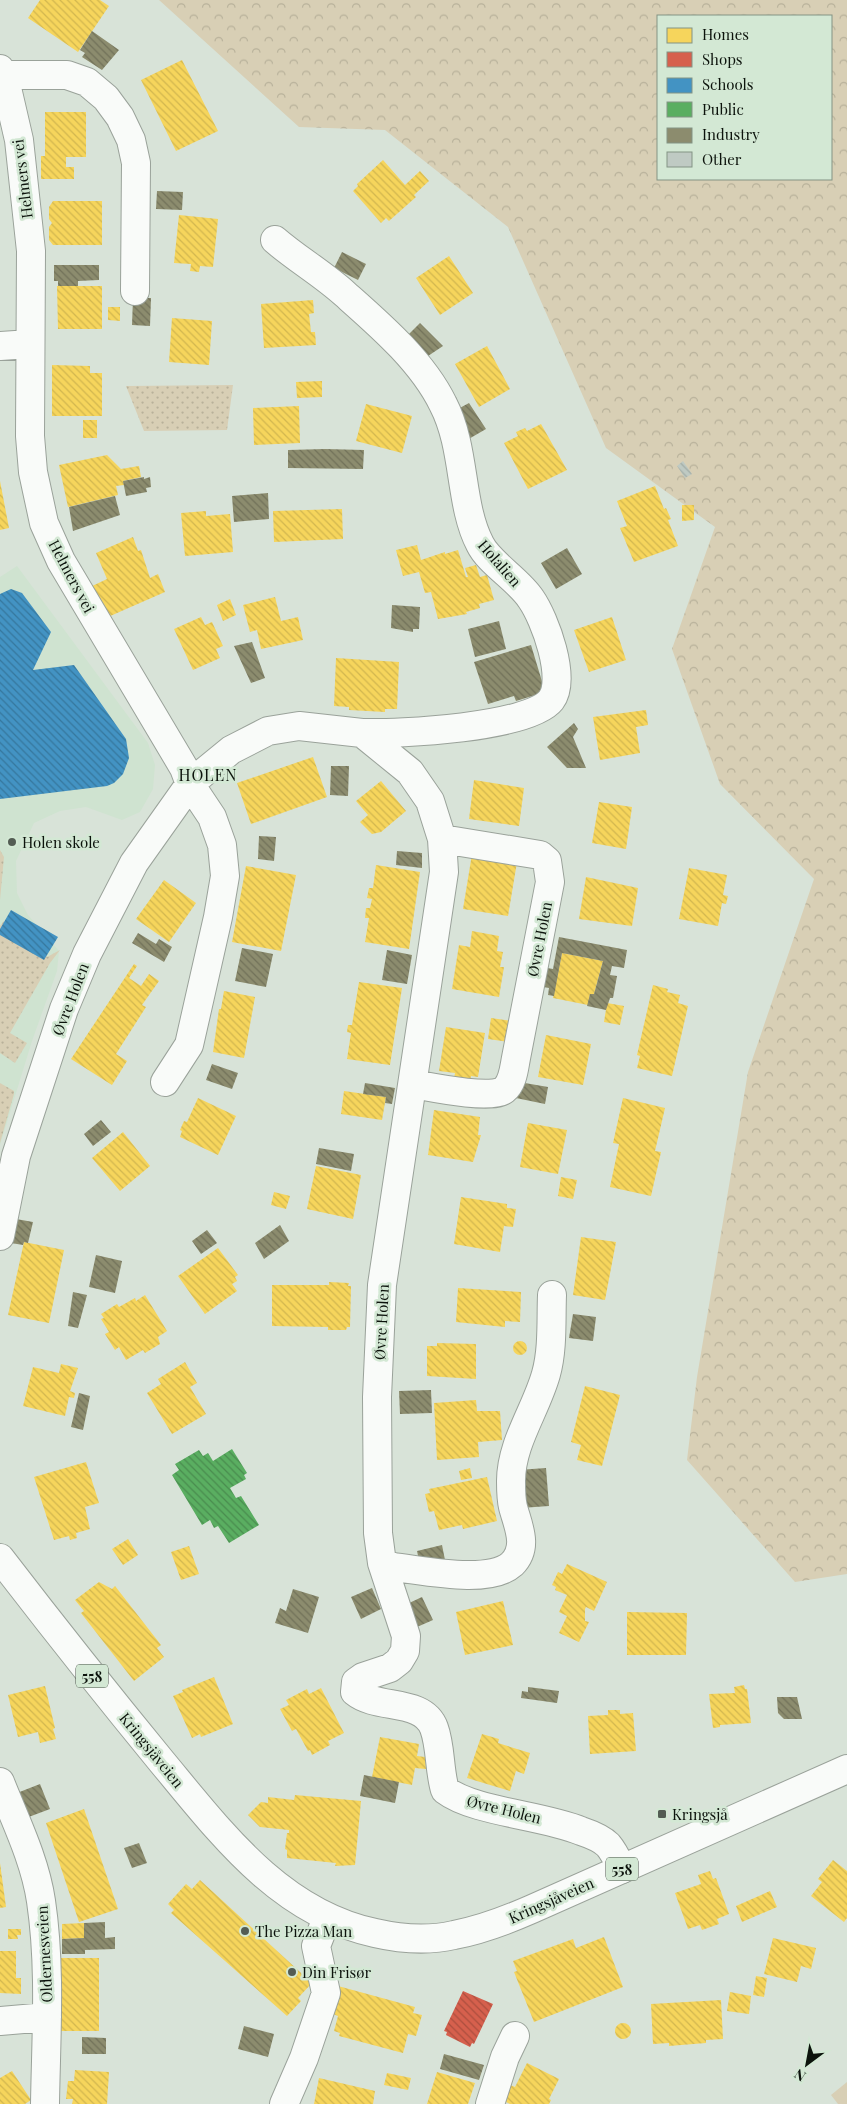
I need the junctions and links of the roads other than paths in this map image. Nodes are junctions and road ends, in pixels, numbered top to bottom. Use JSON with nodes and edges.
{"nodes":[{"id":1,"x":2,"y":72,"type":"edge"},
{"id":2,"x":276,"y":240,"type":"dead end"},
{"id":3,"x":134,"y":291,"type":"dead end"},
{"id":4,"x":30,"y":344,"type":"junction"},
{"id":5,"x":0,"y":346,"type":"edge"},
{"id":6,"x":434,"y":729,"type":"junction"},
{"id":7,"x":362,"y":733,"type":"junction"},
{"id":8,"x":410,"y":772,"type":"junction"},
{"id":9,"x":190,"y":784,"type":"junction"},
{"id":10,"x":442,"y":839,"type":"junction"},
{"id":11,"x":165,"y":1082,"type":"dead end"},
{"id":12,"x":413,"y":1084,"type":"junction"},
{"id":13,"x":0,"y":1236,"type":"edge"},
{"id":14,"x":552,"y":1294,"type":"dead end"},
{"id":15,"x":0,"y":1558,"type":"edge"},
{"id":16,"x":382,"y":1563,"type":"junction"},
{"id":17,"x":847,"y":1770,"type":"edge"},
{"id":18,"x":0,"y":1782,"type":"edge"},
{"id":19,"x":622,"y":1869,"type":"junction"},
{"id":20,"x":327,"y":1918,"type":"junction"},
{"id":21,"x":47,"y":2017,"type":"junction"},
{"id":22,"x":0,"y":2021,"type":"edge"},
{"id":23,"x":516,"y":2036,"type":"dead end"},
{"id":24,"x":45,"y":2104,"type":"edge"},
{"id":25,"x":284,"y":2104,"type":"edge"},
{"id":26,"x":490,"y":2104,"type":"edge"}],
"edges":[{"from":1,"to":3,"type":"street","name":"Helmers vei"},
{"from":1,"to":4,"type":"street","name":"Helmers vei"},
{"from":2,"to":6,"type":"street","name":"Holalien"},
{"from":4,"to":5,"type":"street"},
{"from":4,"to":9,"type":"street","name":"Helmers vei"},
{"from":6,"to":7,"type":"street","name":"Holalien"},
{"from":6,"to":8,"type":"street"},
{"from":7,"to":8,"type":"street","name":"Øvre Holen"},
{"from":7,"to":9,"type":"street","name":"Øvre Holen"},
{"from":8,"to":10,"type":"street","name":"Øvre Holen"},
{"from":9,"to":11,"type":"street"},
{"from":9,"to":13,"type":"street","name":"Øvre Holen"},
{"from":10,"to":12,"type":"street","name":"Øvre Holen"},
{"from":10,"to":12,"type":"street","name":"Øvre Holen"},
{"from":12,"to":16,"type":"street","name":"Øvre Holen"},
{"from":14,"to":16,"type":"street"},
{"from":15,"to":20,"type":"street","name":"Kringsjåveien","number":"558"},
{"from":16,"to":19,"type":"street","name":"Øvre Holen"},
{"from":17,"to":19,"type":"street","name":"Kringsjåveien","number":"558"},
{"from":18,"to":21,"type":"street","name":"Oldernesveien"},
{"from":19,"to":20,"type":"street","name":"Kringsjåveien","number":"558"},
{"from":20,"to":25,"type":"street"},
{"from":21,"to":22,"type":"street"},
{"from":21,"to":24,"type":"street","name":"Oldernesveien"},
{"from":23,"to":26,"type":"street"}]}
